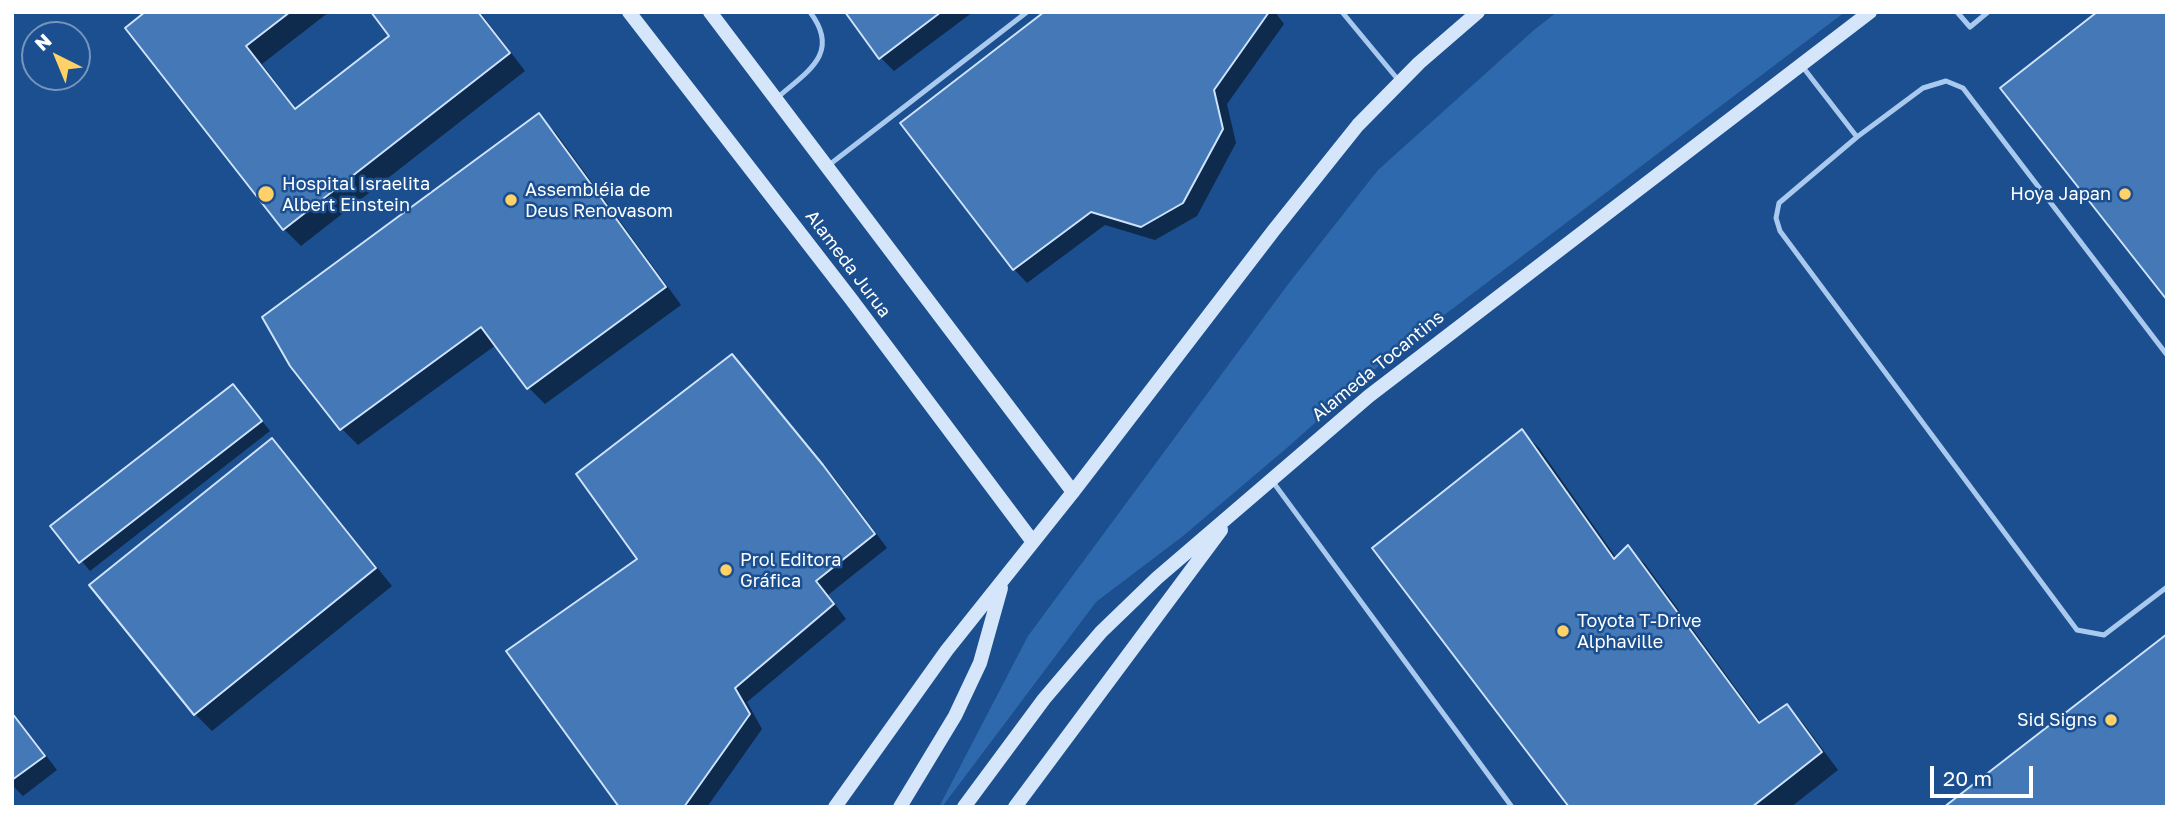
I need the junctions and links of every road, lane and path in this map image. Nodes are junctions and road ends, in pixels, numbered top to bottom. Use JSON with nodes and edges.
{"nodes":[{"id":1,"x":629,"y":12,"type":"edge"},
{"id":2,"x":710,"y":12,"type":"edge"},
{"id":3,"x":810,"y":12,"type":"edge"},
{"id":4,"x":1027,"y":12,"type":"edge"},
{"id":5,"x":1342,"y":12,"type":"edge"},
{"id":6,"x":1478,"y":12,"type":"edge"},
{"id":7,"x":1870,"y":12,"type":"edge"},
{"id":8,"x":1957,"y":12,"type":"edge"},
{"id":9,"x":1988,"y":12,"type":"edge"},
{"id":10,"x":1801,"y":63,"type":"junction"},
{"id":11,"x":1400,"y":82,"type":"junction"},
{"id":12,"x":775,"y":99,"type":"junction"},
{"id":13,"x":1857,"y":137,"type":"junction"},
{"id":14,"x":827,"y":167,"type":"junction"},
{"id":15,"x":2167,"y":355,"type":"edge"},
{"id":16,"x":1271,"y":479,"type":"junction"},
{"id":17,"x":1073,"y":492,"type":"junction"},
{"id":18,"x":1238,"y":507,"type":"junction"},
{"id":19,"x":1033,"y":542,"type":"junction"},
{"id":20,"x":1003,"y":580,"type":"junction"},
{"id":21,"x":2167,"y":587,"type":"edge"},
{"id":22,"x":835,"y":807,"type":"edge"},
{"id":23,"x":900,"y":807,"type":"edge"},
{"id":24,"x":964,"y":807,"type":"edge"},
{"id":25,"x":1015,"y":807,"type":"edge"},
{"id":26,"x":1512,"y":807,"type":"edge"}],
"edges":[{"from":1,"to":19,"type":"main road","name":"Alameda Jurua"},
{"from":2,"to":12,"type":"main road"},
{"from":3,"to":12,"type":"lane"},
{"from":4,"to":14,"type":"lane"},
{"from":5,"to":11,"type":"lane"},
{"from":6,"to":11,"type":"main road"},
{"from":7,"to":10,"type":"main road","name":"Alameda Tocantins"},
{"from":8,"to":9,"type":"lane"},
{"from":10,"to":13,"type":"lane"},
{"from":10,"to":16,"type":"main road","name":"Alameda Tocantins"},
{"from":11,"to":17,"type":"main road"},
{"from":12,"to":14,"type":"main road"},
{"from":13,"to":15,"type":"lane"},
{"from":13,"to":21,"type":"lane"},
{"from":14,"to":17,"type":"main road"},
{"from":16,"to":18,"type":"main road","name":"Alameda Tocantins"},
{"from":16,"to":26,"type":"lane"},
{"from":17,"to":19,"type":"main road"},
{"from":18,"to":24,"type":"main road","name":"Alameda Tocantins"},
{"from":18,"to":25,"type":"main road"},
{"from":19,"to":20,"type":"main road"},
{"from":20,"to":22,"type":"main road"},
{"from":20,"to":23,"type":"main road"}]}
